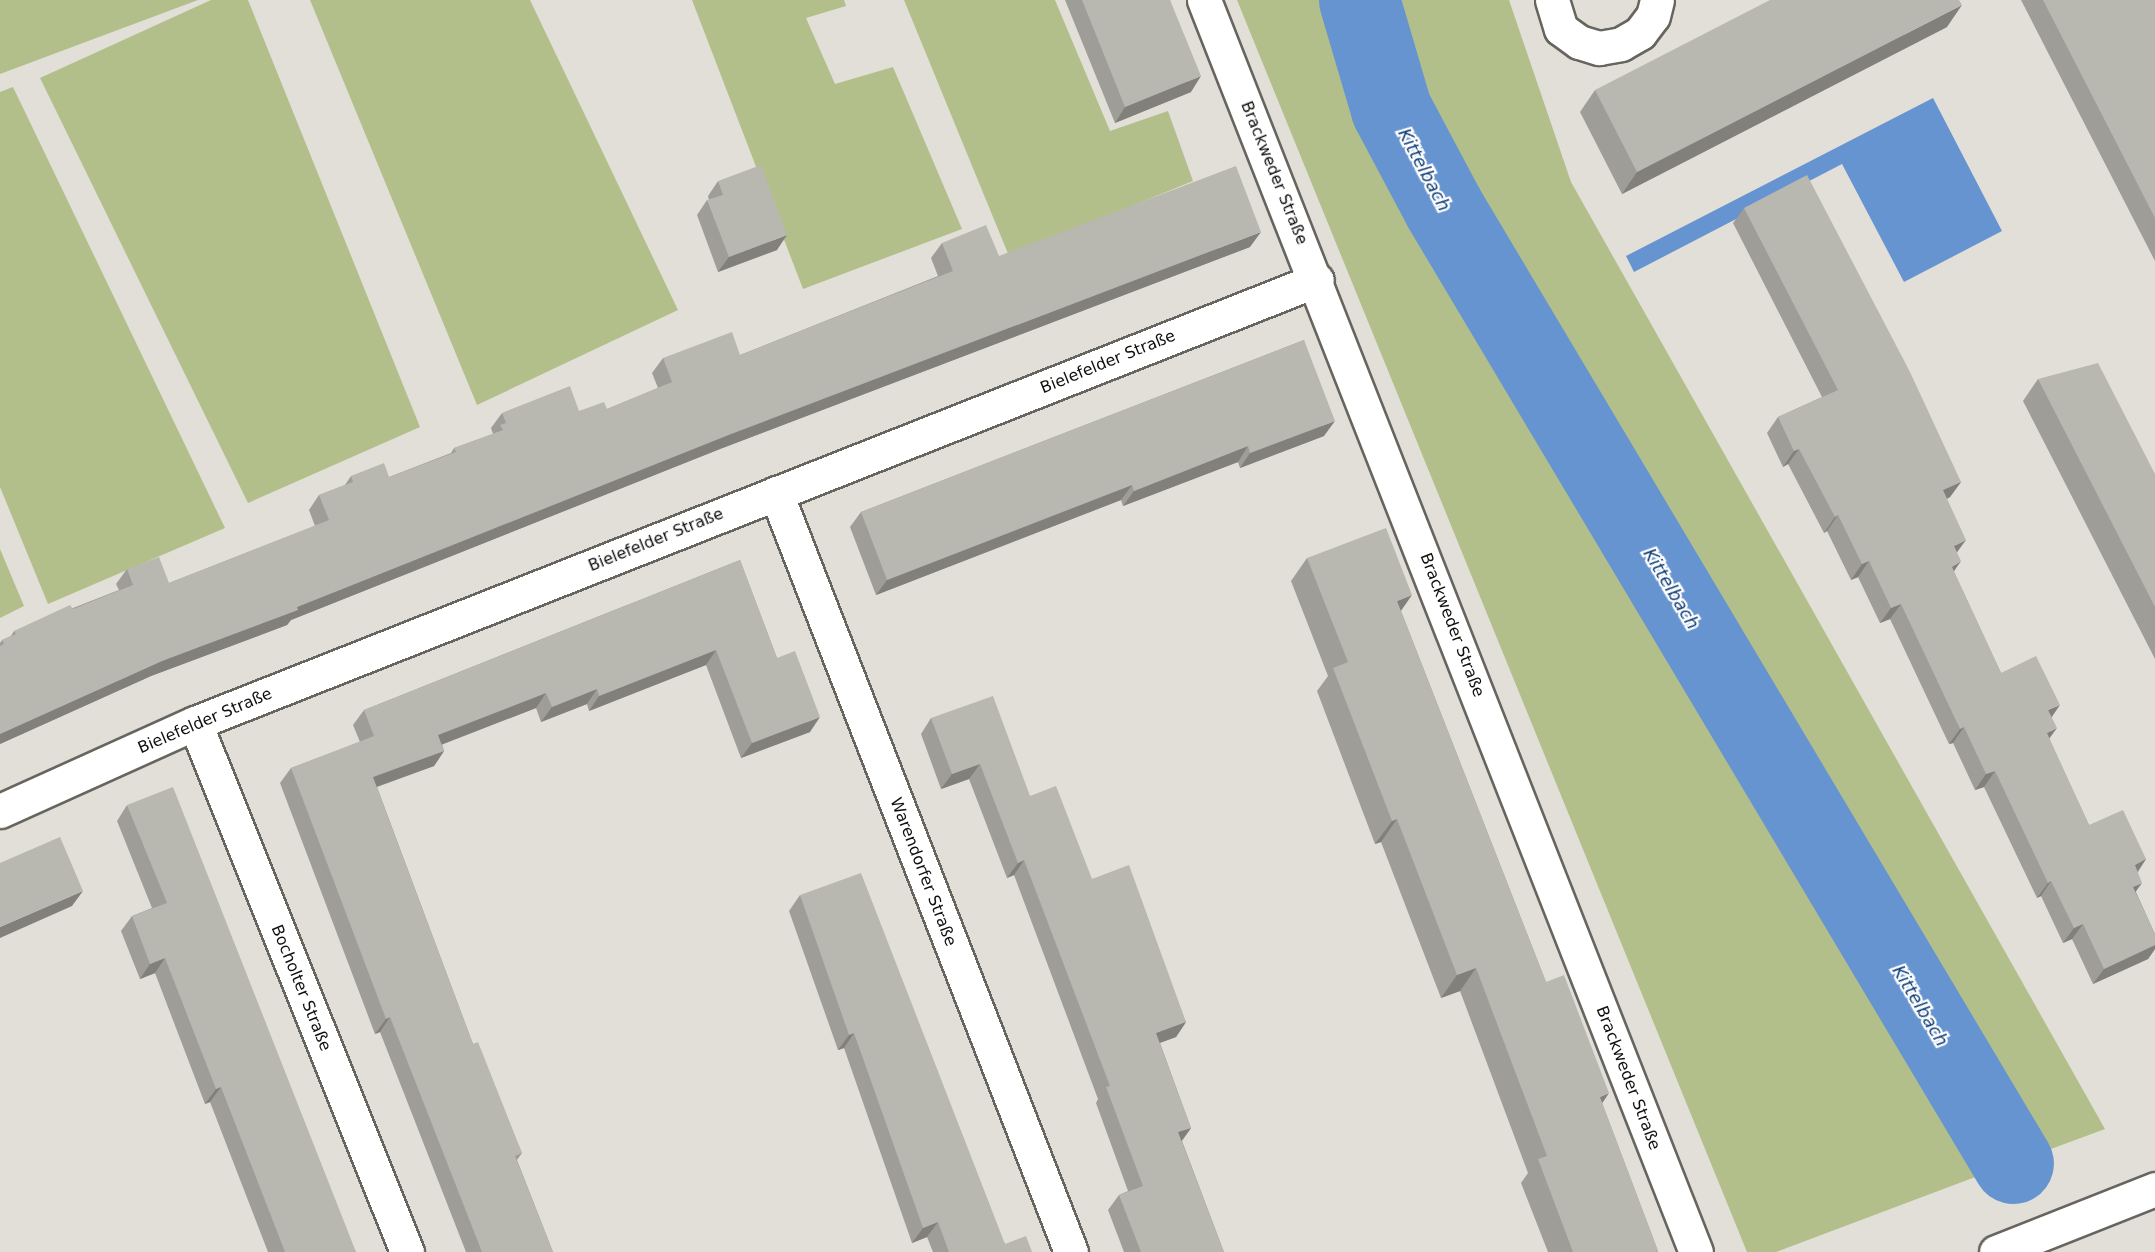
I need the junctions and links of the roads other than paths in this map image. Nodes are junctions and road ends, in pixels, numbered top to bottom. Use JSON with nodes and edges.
{"nodes":[{"id":1,"x":1204,"y":0,"type":"edge"},
{"id":2,"x":1552,"y":0,"type":"edge"},
{"id":3,"x":1657,"y":0,"type":"edge"},
{"id":4,"x":1317,"y":280,"type":"junction"},
{"id":5,"x":776,"y":493,"type":"junction"},
{"id":6,"x":195,"y":723,"type":"junction"},
{"id":7,"x":0,"y":811,"type":"edge"},
{"id":8,"x":2155,"y":1189,"type":"edge"},
{"id":9,"x":407,"y":1252,"type":"edge"},
{"id":10,"x":1071,"y":1252,"type":"edge"},
{"id":11,"x":1696,"y":1252,"type":"edge"},
{"id":12,"x":1996,"y":1252,"type":"edge"}],
"edges":[{"from":1,"to":4,"type":"street","name":"Brackweder Straße"},
{"from":2,"to":3,"type":"street"},
{"from":4,"to":5,"type":"street","name":"Bielefelder Straße"},
{"from":4,"to":11,"type":"street","name":"Brackweder Straße"},
{"from":5,"to":6,"type":"street","name":"Bielefelder Straße"},
{"from":5,"to":10,"type":"street","name":"Warendorfer Straße"},
{"from":6,"to":7,"type":"street","name":"Bielefelder Straße"},
{"from":6,"to":9,"type":"street","name":"Bocholter Straße"},
{"from":8,"to":12,"type":"street"}]}
